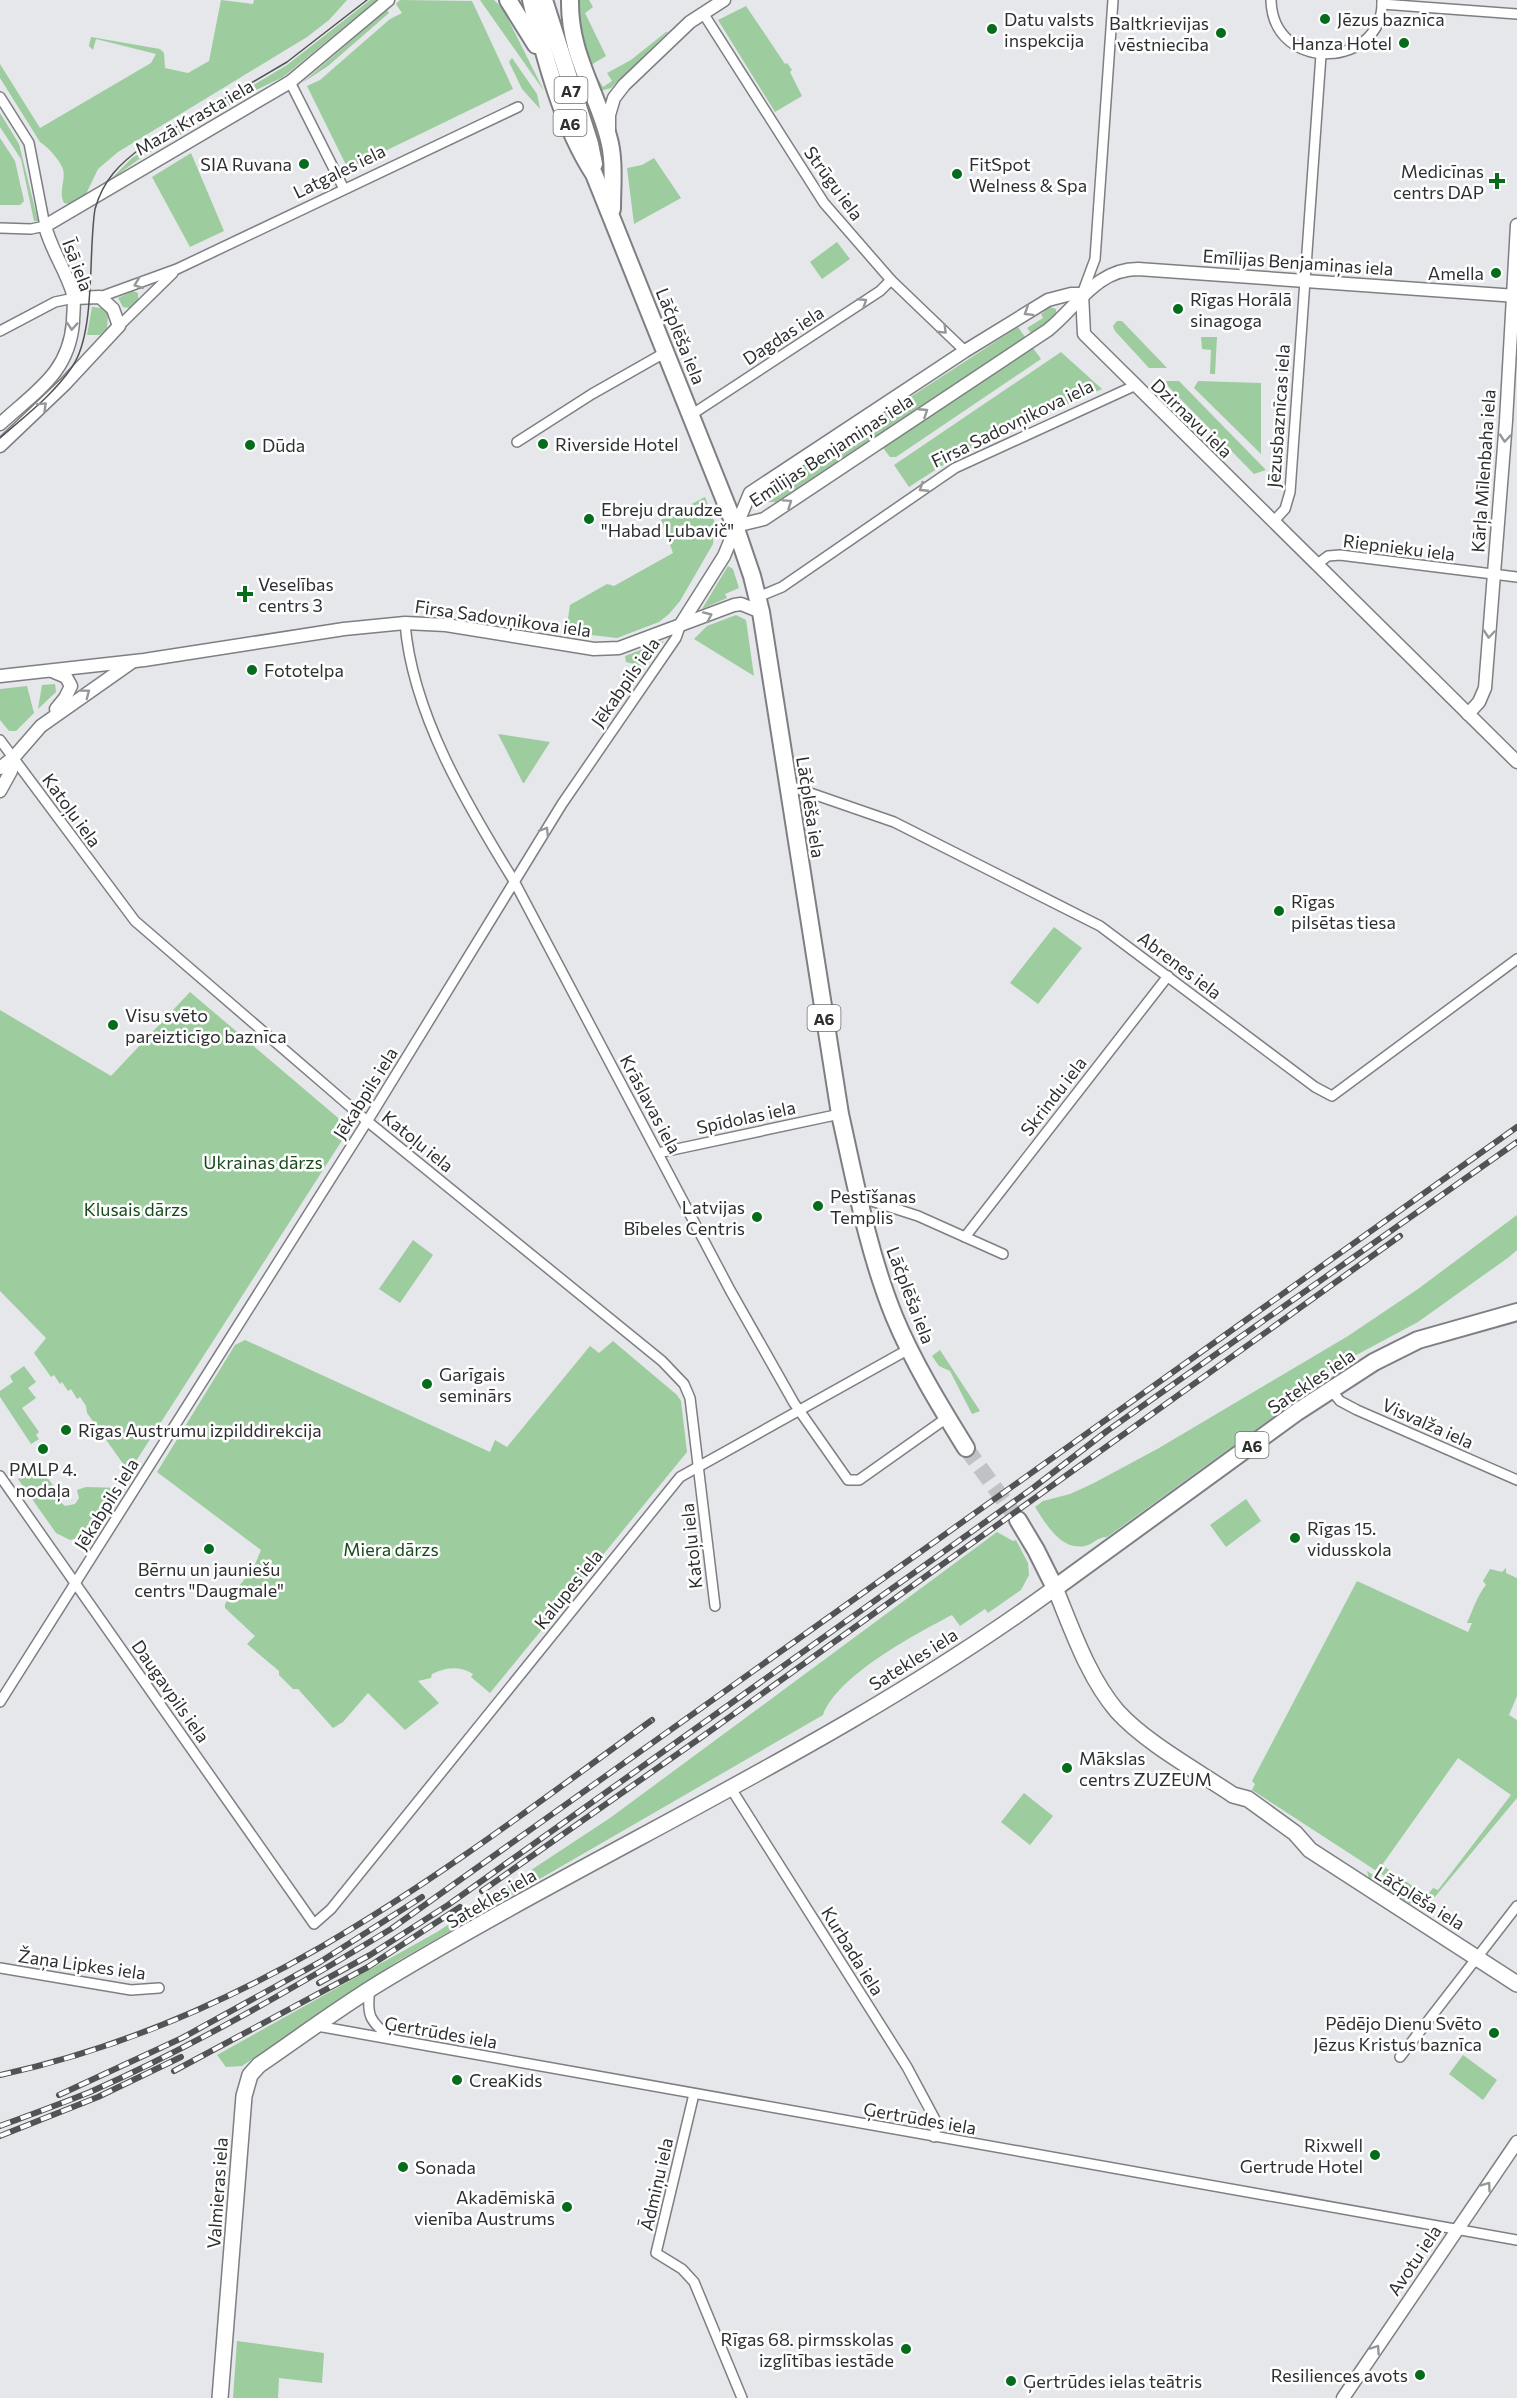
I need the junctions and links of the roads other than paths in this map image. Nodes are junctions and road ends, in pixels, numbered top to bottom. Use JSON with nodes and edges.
{"nodes":[{"id":1,"x":388,"y":0,"type":"edge"},
{"id":2,"x":508,"y":0,"type":"edge"},
{"id":3,"x":570,"y":0,"type":"edge"},
{"id":4,"x":1113,"y":0,"type":"edge"},
{"id":5,"x":1270,"y":0,"type":"edge"},
{"id":6,"x":540,"y":2,"type":"edge"},
{"id":7,"x":717,"y":2,"type":"edge"},
{"id":8,"x":1382,"y":2,"type":"edge"},
{"id":9,"x":703,"y":13,"type":"junction"},
{"id":10,"x":1517,"y":15,"type":"edge"},
{"id":11,"x":1321,"y":55,"type":"junction"},
{"id":12,"x":580,"y":64,"type":"junction"},
{"id":13,"x":550,"y":69,"type":"junction"},
{"id":14,"x":290,"y":82,"type":"junction"},
{"id":15,"x":591,"y":93,"type":"junction"},
{"id":16,"x":0,"y":97,"type":"edge"},
{"id":17,"x":614,"y":98,"type":"junction"},
{"id":18,"x":518,"y":107,"type":"dead end"},
{"id":19,"x":609,"y":137,"type":"junction"},
{"id":20,"x":594,"y":174,"type":"junction"},
{"id":21,"x":344,"y":189,"type":"junction"},
{"id":22,"x":612,"y":219,"type":"junction"},
{"id":23,"x":1517,"y":225,"type":"edge"},
{"id":24,"x":45,"y":226,"type":"junction"},
{"id":25,"x":0,"y":228,"type":"edge"},
{"id":26,"x":177,"y":269,"type":"junction"},
{"id":27,"x":891,"y":280,"type":"junction"},
{"id":28,"x":1303,"y":280,"type":"junction"},
{"id":29,"x":1082,"y":294,"type":"junction"},
{"id":30,"x":1515,"y":296,"type":"edge"},
{"id":31,"x":100,"y":297,"type":"junction"},
{"id":32,"x":74,"y":298,"type":"junction"},
{"id":33,"x":119,"y":326,"type":"junction"},
{"id":34,"x":0,"y":330,"type":"edge"},
{"id":35,"x":965,"y":351,"type":"junction"},
{"id":36,"x":666,"y":352,"type":"junction"},
{"id":37,"x":1134,"y":386,"type":"junction"},
{"id":38,"x":691,"y":415,"type":"junction"},
{"id":39,"x":0,"y":424,"type":"edge"},
{"id":40,"x":517,"y":442,"type":"dead end"},
{"id":41,"x":0,"y":446,"type":"edge"},
{"id":42,"x":1273,"y":522,"type":"junction"},
{"id":43,"x":735,"y":526,"type":"junction"},
{"id":44,"x":1316,"y":565,"type":"junction"},
{"id":45,"x":1494,"y":575,"type":"junction"},
{"id":46,"x":1517,"y":577,"type":"edge"},
{"id":47,"x":760,"y":605,"type":"junction"},
{"id":48,"x":405,"y":623,"type":"junction"},
{"id":49,"x":681,"y":624,"type":"junction"},
{"id":50,"x":133,"y":662,"type":"junction"},
{"id":51,"x":52,"y":671,"type":"junction"},
{"id":52,"x":0,"y":676,"type":"edge"},
{"id":53,"x":1468,"y":714,"type":"junction"},
{"id":54,"x":41,"y":726,"type":"junction"},
{"id":55,"x":0,"y":740,"type":"edge"},
{"id":56,"x":14,"y":757,"type":"junction"},
{"id":57,"x":1517,"y":762,"type":"edge"},
{"id":58,"x":0,"y":768,"type":"edge"},
{"id":59,"x":787,"y":785,"type":"junction"},
{"id":60,"x":0,"y":791,"type":"edge"},
{"id":61,"x":514,"y":880,"type":"junction"},
{"id":62,"x":1517,"y":959,"type":"edge"},
{"id":63,"x":1168,"y":976,"type":"junction"},
{"id":64,"x":840,"y":1114,"type":"junction"},
{"id":65,"x":367,"y":1121,"type":"junction"},
{"id":66,"x":658,"y":1153,"type":"junction"},
{"id":67,"x":859,"y":1197,"type":"junction"},
{"id":68,"x":965,"y":1237,"type":"junction"},
{"id":69,"x":1003,"y":1254,"type":"dead end"},
{"id":70,"x":1517,"y":1312,"type":"edge"},
{"id":71,"x":909,"y":1348,"type":"junction"},
{"id":72,"x":1330,"y":1390,"type":"junction"},
{"id":73,"x":798,"y":1410,"type":"junction"},
{"id":74,"x":948,"y":1417,"type":"junction"},
{"id":75,"x":966,"y":1448,"type":"tunnel mouth"},
{"id":76,"x":699,"y":1466,"type":"junction"},
{"id":77,"x":0,"y":1476,"type":"edge"},
{"id":78,"x":1517,"y":1480,"type":"edge"},
{"id":79,"x":1018,"y":1520,"type":"tunnel mouth"},
{"id":80,"x":75,"y":1584,"type":"junction"},
{"id":81,"x":1055,"y":1588,"type":"junction"},
{"id":82,"x":715,"y":1606,"type":"dead end"},
{"id":83,"x":0,"y":1702,"type":"edge"},
{"id":84,"x":730,"y":1787,"type":"junction"},
{"id":85,"x":1517,"y":1906,"type":"edge"},
{"id":86,"x":314,"y":1924,"type":"joint"},
{"id":87,"x":1476,"y":1956,"type":"junction"},
{"id":88,"x":0,"y":1968,"type":"edge"},
{"id":89,"x":1517,"y":1984,"type":"edge"},
{"id":90,"x":159,"y":1988,"type":"dead end"},
{"id":91,"x":370,"y":1989,"type":"junction"},
{"id":92,"x":317,"y":2026,"type":"junction"},
{"id":93,"x":392,"y":2040,"type":"junction"},
{"id":94,"x":1400,"y":2057,"type":"dead end"},
{"id":95,"x":694,"y":2094,"type":"junction"},
{"id":96,"x":934,"y":2137,"type":"junction"},
{"id":97,"x":1517,"y":2142,"type":"edge"},
{"id":98,"x":1456,"y":2230,"type":"junction"},
{"id":99,"x":1517,"y":2240,"type":"edge"},
{"id":100,"x":220,"y":2398,"type":"edge"},
{"id":101,"x":742,"y":2398,"type":"edge"},
{"id":102,"x":1343,"y":2398,"type":"edge"}],
"edges":[{"from":1,"to":14,"type":"street","name":"Mazā Krasta iela"},
{"from":2,"to":13,"type":"highway","number":"A6"},
{"from":3,"to":12,"type":"highway","number":"A6"},
{"from":4,"to":29,"type":"street","name":"Dzirnavu iela"},
{"from":5,"to":11,"type":"street"},
{"from":6,"to":12,"type":"highway"},
{"from":6,"to":13,"type":"highway","name":"Lāčplēša iela","number":"A7"},
{"from":6,"to":20,"type":"highway","name":"Lāčplēša iela","number":"A7"},
{"from":7,"to":9,"type":"street"},
{"from":8,"to":10,"type":"street"},
{"from":8,"to":11,"type":"street"},
{"from":9,"to":17,"type":"street"},
{"from":9,"to":27,"type":"street","name":"Strūgu iela"},
{"from":11,"to":28,"type":"street","name":"Jēzusbaznīcas iela"},
{"from":12,"to":15,"type":"highway","number":"A6"},
{"from":13,"to":20,"type":"highway","name":"Lāčplēša iela","number":"A6"},
{"from":14,"to":21,"type":"street"},
{"from":14,"to":24,"type":"street","name":"Mazā Krasta iela"},
{"from":15,"to":17,"type":"street"},
{"from":15,"to":19,"type":"highway","number":"A6"},
{"from":16,"to":24,"type":"street"},
{"from":17,"to":19,"type":"street"},
{"from":18,"to":21,"type":"street","name":"Latgales iela"},
{"from":19,"to":22,"type":"highway","number":"A6"},
{"from":20,"to":22,"type":"highway","name":"Lāčplēša iela","number":"A6"},
{"from":21,"to":26,"type":"street","name":"Latgales iela"},
{"from":22,"to":36,"type":"highway","name":"Lāčplēša iela","number":"A6"},
{"from":23,"to":30,"type":"street","name":"Kārļa Mīlenbaha iela"},
{"from":24,"to":25,"type":"street","name":"Mazā Krasta iela"},
{"from":24,"to":32,"type":"street","name":"Īsā iela"},
{"from":26,"to":31,"type":"street","name":"Latgales iela","one_way":true},
{"from":26,"to":33,"type":"street","name":"Latgales iela"},
{"from":27,"to":35,"type":"street","name":"Strūgu iela","one_way":true},
{"from":38,"to":27,"type":"street","name":"Dagdas iela","one_way":true},
{"from":28,"to":29,"type":"street","name":"Emīlijas Benjamiņas iela"},
{"from":28,"to":30,"type":"street","name":"Emīlijas Benjamiņas iela"},
{"from":28,"to":42,"type":"street","name":"Jēzusbaznīcas iela"},
{"from":29,"to":35,"type":"street","name":"Emīlijas Benjamiņas iela","one_way":true},
{"from":29,"to":37,"type":"street","name":"Dzirnavu iela"},
{"from":43,"to":29,"type":"street","name":"Emīlijas Benjamiņas iela","one_way":true},
{"from":30,"to":45,"type":"street","name":"Kārļa Mīlenbaha iela","one_way":true},
{"from":31,"to":32,"type":"street","name":"Latgales iela"},
{"from":31,"to":33,"type":"street"},
{"from":32,"to":34,"type":"street"},
{"from":32,"to":39,"type":"street","name":"Īsā iela","one_way":true},
{"from":41,"to":33,"type":"street","name":"Latgales iela","one_way":true},
{"from":35,"to":43,"type":"street","name":"Emīlijas Benjamiņas iela"},
{"from":36,"to":38,"type":"highway","name":"Lāčplēša iela","number":"A6"},
{"from":36,"to":40,"type":"street"},
{"from":37,"to":42,"type":"street","name":"Dzirnavu iela"},
{"from":37,"to":47,"type":"street","name":"Firsa Sadovņikova iela","one_way":true},
{"from":38,"to":43,"type":"highway","name":"Lāčplēša iela","number":"A6"},
{"from":42,"to":44,"type":"street","name":"Dzirnavu iela"},
{"from":43,"to":47,"type":"highway","name":"Lāčplēša iela","number":"A6"},
{"from":43,"to":49,"type":"street"},
{"from":44,"to":45,"type":"street","name":"Riepnieku iela"},
{"from":44,"to":53,"type":"street","name":"Dzirnavu iela"},
{"from":45,"to":46,"type":"street","name":"Riepnieku iela"},
{"from":45,"to":53,"type":"street","name":"Kārļa Mīlenbaha iela","one_way":true},
{"from":49,"to":47,"type":"street","name":"Firsa Sadovņikova iela","one_way":true},
{"from":47,"to":59,"type":"highway","name":"Lāčplēša iela","number":"A6"},
{"from":48,"to":49,"type":"street","name":"Firsa Sadovņikova iela"},
{"from":48,"to":50,"type":"street","name":"Firsa Sadovņikova iela"},
{"from":48,"to":61,"type":"street","name":"Krāslavas iela"},
{"from":61,"to":49,"type":"street","name":"Jēkabpils iela","one_way":true},
{"from":50,"to":51,"type":"street","name":"Firsa Sadovņikova iela"},
{"from":54,"to":50,"type":"street","name":"Firsa Sadovņikova iela","one_way":true},
{"from":51,"to":52,"type":"street","name":"Firsa Sadovņikova iela"},
{"from":51,"to":54,"type":"street"},
{"from":53,"to":57,"type":"street","name":"Dzirnavu iela"},
{"from":54,"to":56,"type":"street","name":"Firsa Sadovņikova iela"},
{"from":55,"to":56,"type":"street","name":"Katoļu iela"},
{"from":56,"to":58,"type":"street"},
{"from":56,"to":60,"type":"street"},
{"from":56,"to":65,"type":"street","name":"Katoļu iela"},
{"from":59,"to":63,"type":"street","name":"Abrenes iela"},
{"from":59,"to":64,"type":"highway","name":"Lāčplēša iela","number":"A6"},
{"from":61,"to":65,"type":"street","name":"Jēkabpils iela"},
{"from":61,"to":66,"type":"street","name":"Krāslavas iela"},
{"from":62,"to":63,"type":"street","name":"Abrenes iela"},
{"from":63,"to":68,"type":"street","name":"Skrindu iela"},
{"from":64,"to":66,"type":"street","name":"Spīdolas iela"},
{"from":64,"to":67,"type":"highway","name":"Lāčplēša iela","number":"A6"},
{"from":65,"to":76,"type":"street","name":"Katoļu iela"},
{"from":65,"to":80,"type":"street","name":"Jēkabpils iela"},
{"from":66,"to":73,"type":"street","name":"Krāslavas iela"},
{"from":67,"to":68,"type":"street"},
{"from":67,"to":71,"type":"highway","name":"Lāčplēša iela","number":"A6"},
{"from":68,"to":69,"type":"street"},
{"from":70,"to":72,"type":"highway","name":"Satekles iela","number":"A6"},
{"from":71,"to":73,"type":"street","name":"Kalupes iela"},
{"from":71,"to":74,"type":"highway","name":"Lāčplēša iela","number":"A6"},
{"from":72,"to":78,"type":"street","name":"Visvalža iela"},
{"from":72,"to":81,"type":"highway","name":"Satekles iela","number":"A6"},
{"from":73,"to":74,"type":"street","name":"Krāslavas iela"},
{"from":73,"to":76,"type":"street","name":"Kalupes iela"},
{"from":74,"to":75,"type":"highway","name":"Lāčplēša iela","number":"A6"},
{"from":76,"to":82,"type":"street","name":"Katoļu iela"},
{"from":76,"to":86,"type":"street","name":"Kalupes iela"},
{"from":77,"to":80,"type":"street","name":"Daugavpils iela"},
{"from":79,"to":81,"type":"highway","name":"Lāčplēša iela"},
{"from":80,"to":83,"type":"street","name":"Jēkabpils iela"},
{"from":80,"to":86,"type":"street","name":"Daugavpils iela"},
{"from":81,"to":84,"type":"main road","name":"Satekles iela"},
{"from":81,"to":87,"type":"main road","name":"Lāčplēša iela"},
{"from":84,"to":91,"type":"main road","name":"Satekles iela"},
{"from":84,"to":96,"type":"street","name":"Kurbada iela"},
{"from":85,"to":87,"type":"street"},
{"from":87,"to":89,"type":"main road","name":"Lāčplēša iela"},
{"from":87,"to":94,"type":"street"},
{"from":88,"to":90,"type":"street","name":"Žaņa Lipkes iela"},
{"from":91,"to":92,"type":"main road","name":"Satekles iela"},
{"from":91,"to":93,"type":"street"},
{"from":92,"to":93,"type":"street","name":"Ģertrūdes iela"},
{"from":92,"to":100,"type":"main road","name":"Valmieras iela"},
{"from":93,"to":95,"type":"street","name":"Ģertrūdes iela"},
{"from":95,"to":96,"type":"street","name":"Ģertrūdes iela"},
{"from":95,"to":101,"type":"street","name":"Ādmiņu iela"},
{"from":96,"to":98,"type":"street","name":"Ģertrūdes iela"},
{"from":98,"to":97,"type":"street","name":"Avotu iela","one_way":true},
{"from":98,"to":99,"type":"street","name":"Ģertrūdes iela"},
{"from":102,"to":98,"type":"street","name":"Avotu iela","one_way":true}]}
